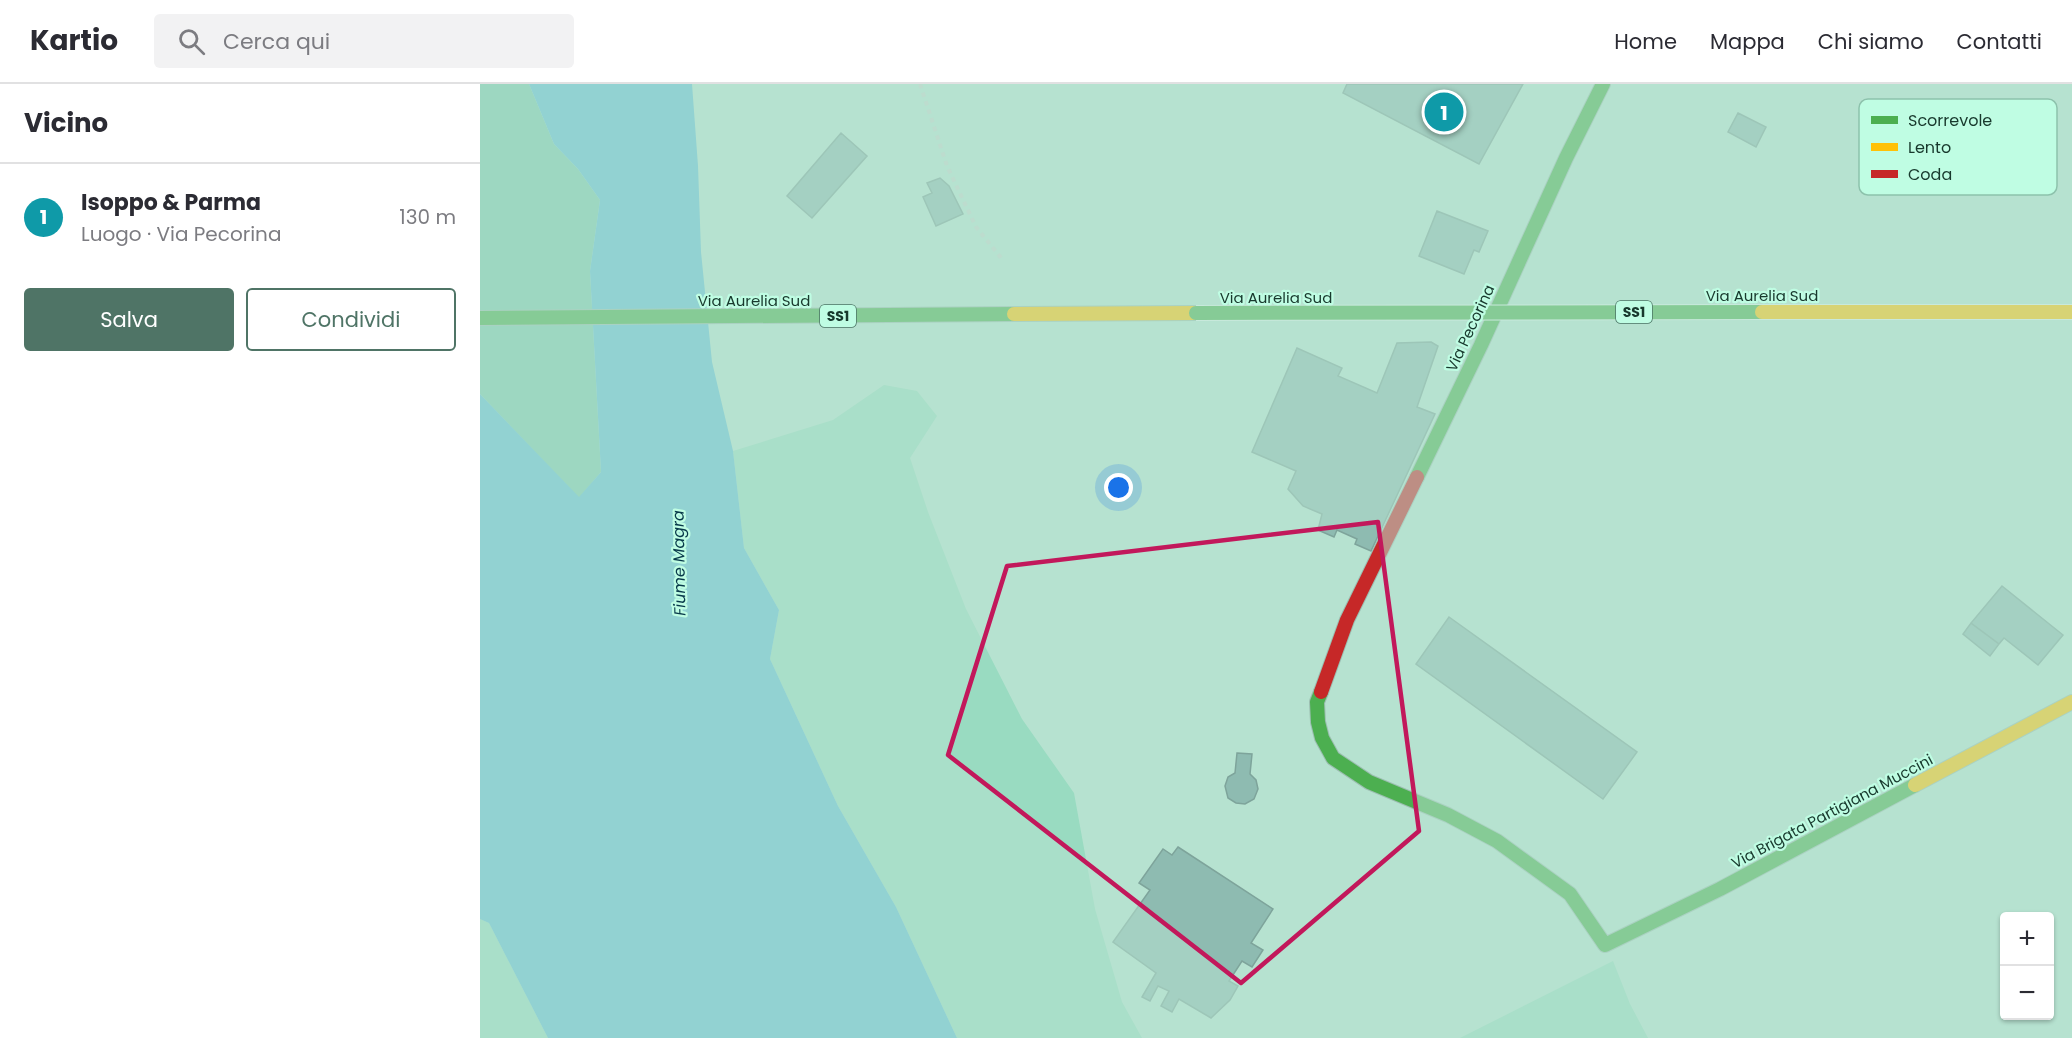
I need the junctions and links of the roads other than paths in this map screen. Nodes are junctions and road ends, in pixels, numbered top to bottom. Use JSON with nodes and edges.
{"nodes":[{"id":1,"x":1603,"y":84,"type":"edge"},
{"id":2,"x":2072,"y":312,"type":"edge"},
{"id":3,"x":480,"y":318,"type":"edge"},
{"id":4,"x":2072,"y":702,"type":"edge"},
{"id":5,"x":1605,"y":945,"type":"joint"}],
"edges":[{"from":1,"to":5,"type":"street","name":"Via Pecorina"},
{"from":2,"to":3,"type":"street","name":"Via Aurelia Sud","number":"SS1","bridge":true},
{"from":4,"to":5,"type":"street","name":"Via Brigata Partigiana Muccini"}]}
